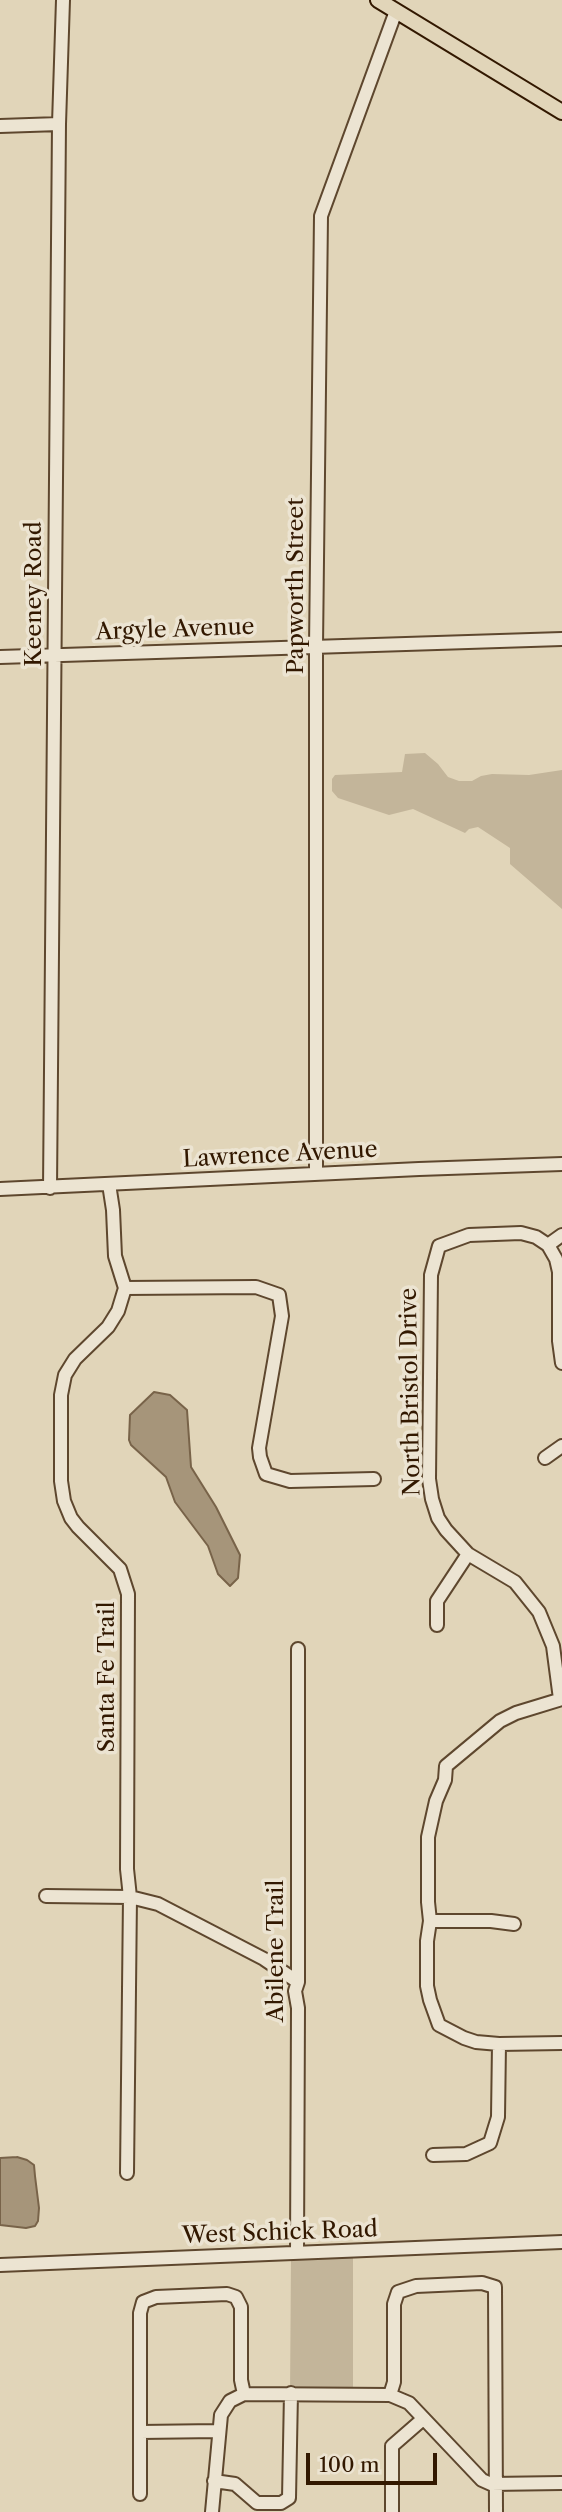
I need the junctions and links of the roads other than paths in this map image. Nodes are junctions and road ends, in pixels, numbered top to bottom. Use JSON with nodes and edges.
{"nodes":[{"id":1,"x":63,"y":0,"type":"edge"},
{"id":2,"x":378,"y":0,"type":"edge"},
{"id":3,"x":396,"y":11,"type":"junction"},
{"id":4,"x":562,"y":112,"type":"edge"},
{"id":5,"x":59,"y":124,"type":"junction"},
{"id":6,"x":0,"y":126,"type":"edge"},
{"id":7,"x":562,"y":639,"type":"edge"},
{"id":8,"x":316,"y":646,"type":"junction"},
{"id":9,"x":54,"y":655,"type":"junction"},
{"id":10,"x":0,"y":657,"type":"edge"},
{"id":11,"x":562,"y":1164,"type":"edge"},
{"id":12,"x":316,"y":1174,"type":"junction"},
{"id":13,"x":109,"y":1184,"type":"junction"},
{"id":14,"x":50,"y":1188,"type":"junction"},
{"id":15,"x":0,"y":1189,"type":"edge"},
{"id":16,"x":562,"y":1235,"type":"edge"},
{"id":17,"x":548,"y":1245,"type":"junction"},
{"id":18,"x":125,"y":1287,"type":"junction"},
{"id":19,"x":562,"y":1363,"type":"edge"},
{"id":20,"x":562,"y":1446,"type":"edge"},
{"id":21,"x":545,"y":1458,"type":"dead end"},
{"id":22,"x":374,"y":1479,"type":"dead end"},
{"id":23,"x":468,"y":1554,"type":"junction"},
{"id":24,"x":437,"y":1625,"type":"dead end"},
{"id":25,"x":298,"y":1649,"type":"dead end"},
{"id":26,"x":561,"y":1699,"type":"edge"},
{"id":27,"x":46,"y":1896,"type":"dead end"},
{"id":28,"x":130,"y":1897,"type":"junction"},
{"id":29,"x":430,"y":1921,"type":"junction"},
{"id":30,"x":514,"y":1924,"type":"dead end"},
{"id":31,"x":298,"y":1982,"type":"junction"},
{"id":32,"x":562,"y":2043,"type":"edge"},
{"id":33,"x":499,"y":2044,"type":"junction"},
{"id":34,"x":433,"y":2155,"type":"dead end"},
{"id":35,"x":127,"y":2173,"type":"dead end"},
{"id":36,"x":562,"y":2242,"type":"edge"},
{"id":37,"x":297,"y":2253,"type":"junction"},
{"id":38,"x":0,"y":2265,"type":"edge"},
{"id":39,"x":290,"y":2393,"type":"junction"},
{"id":40,"x":244,"y":2394,"type":"junction"},
{"id":41,"x":390,"y":2395,"type":"junction"},
{"id":42,"x":423,"y":2419,"type":"junction"},
{"id":43,"x":218,"y":2431,"type":"junction"},
{"id":44,"x":141,"y":2432,"type":"junction"},
{"id":45,"x":214,"y":2481,"type":"junction"},
{"id":46,"x":562,"y":2483,"type":"edge"},
{"id":47,"x":497,"y":2484,"type":"junction"},
{"id":48,"x":140,"y":2494,"type":"dead end"},
{"id":49,"x":212,"y":2512,"type":"edge"},
{"id":50,"x":392,"y":2512,"type":"edge"},
{"id":51,"x":496,"y":2512,"type":"edge"}],
"edges":[{"from":1,"to":5,"type":"street","name":"Keeney Road"},
{"from":2,"to":3,"type":"main road"},
{"from":3,"to":4,"type":"main road"},
{"from":3,"to":8,"type":"street","name":"Papworth Street"},
{"from":5,"to":6,"type":"street"},
{"from":5,"to":9,"type":"street","name":"Keeney Road"},
{"from":7,"to":8,"type":"street","name":"Argyle Avenue"},
{"from":8,"to":9,"type":"street","name":"Argyle Avenue"},
{"from":8,"to":12,"type":"street","name":"Papworth Street"},
{"from":9,"to":10,"type":"street","name":"Argyle Avenue"},
{"from":9,"to":14,"type":"street","name":"Keeney Road"},
{"from":11,"to":12,"type":"street","name":"Lawrence Avenue"},
{"from":12,"to":13,"type":"street","name":"Lawrence Avenue"},
{"from":13,"to":14,"type":"street","name":"Lawrence Avenue"},
{"from":13,"to":18,"type":"street"},
{"from":14,"to":15,"type":"street","name":"Lawrence Avenue"},
{"from":16,"to":17,"type":"street"},
{"from":17,"to":19,"type":"street"},
{"from":17,"to":23,"type":"street","name":"North Bristol Drive"},
{"from":18,"to":22,"type":"street"},
{"from":18,"to":28,"type":"street","name":"Santa Fe Trail"},
{"from":20,"to":21,"type":"street"},
{"from":23,"to":24,"type":"street"},
{"from":23,"to":26,"type":"street","name":"North Bristol Drive"},
{"from":25,"to":31,"type":"street","name":"Abilene Trail"},
{"from":26,"to":29,"type":"street"},
{"from":27,"to":28,"type":"street"},
{"from":28,"to":31,"type":"street"},
{"from":28,"to":35,"type":"street","name":"Santa Fe Trail"},
{"from":29,"to":30,"type":"street"},
{"from":29,"to":33,"type":"street"},
{"from":31,"to":37,"type":"street","name":"Abilene Trail"},
{"from":32,"to":33,"type":"street"},
{"from":33,"to":34,"type":"street"},
{"from":36,"to":37,"type":"street","name":"West Schick Road"},
{"from":37,"to":38,"type":"street","name":"West Schick Road"},
{"from":39,"to":40,"type":"street"},
{"from":39,"to":41,"type":"street"},
{"from":39,"to":45,"type":"street"},
{"from":40,"to":43,"type":"street"},
{"from":40,"to":44,"type":"street"},
{"from":41,"to":42,"type":"street"},
{"from":41,"to":47,"type":"street"},
{"from":42,"to":47,"type":"street"},
{"from":42,"to":50,"type":"street"},
{"from":43,"to":44,"type":"street"},
{"from":43,"to":45,"type":"street"},
{"from":44,"to":48,"type":"street"},
{"from":45,"to":49,"type":"street"},
{"from":46,"to":47,"type":"street"},
{"from":47,"to":51,"type":"street"}]}
